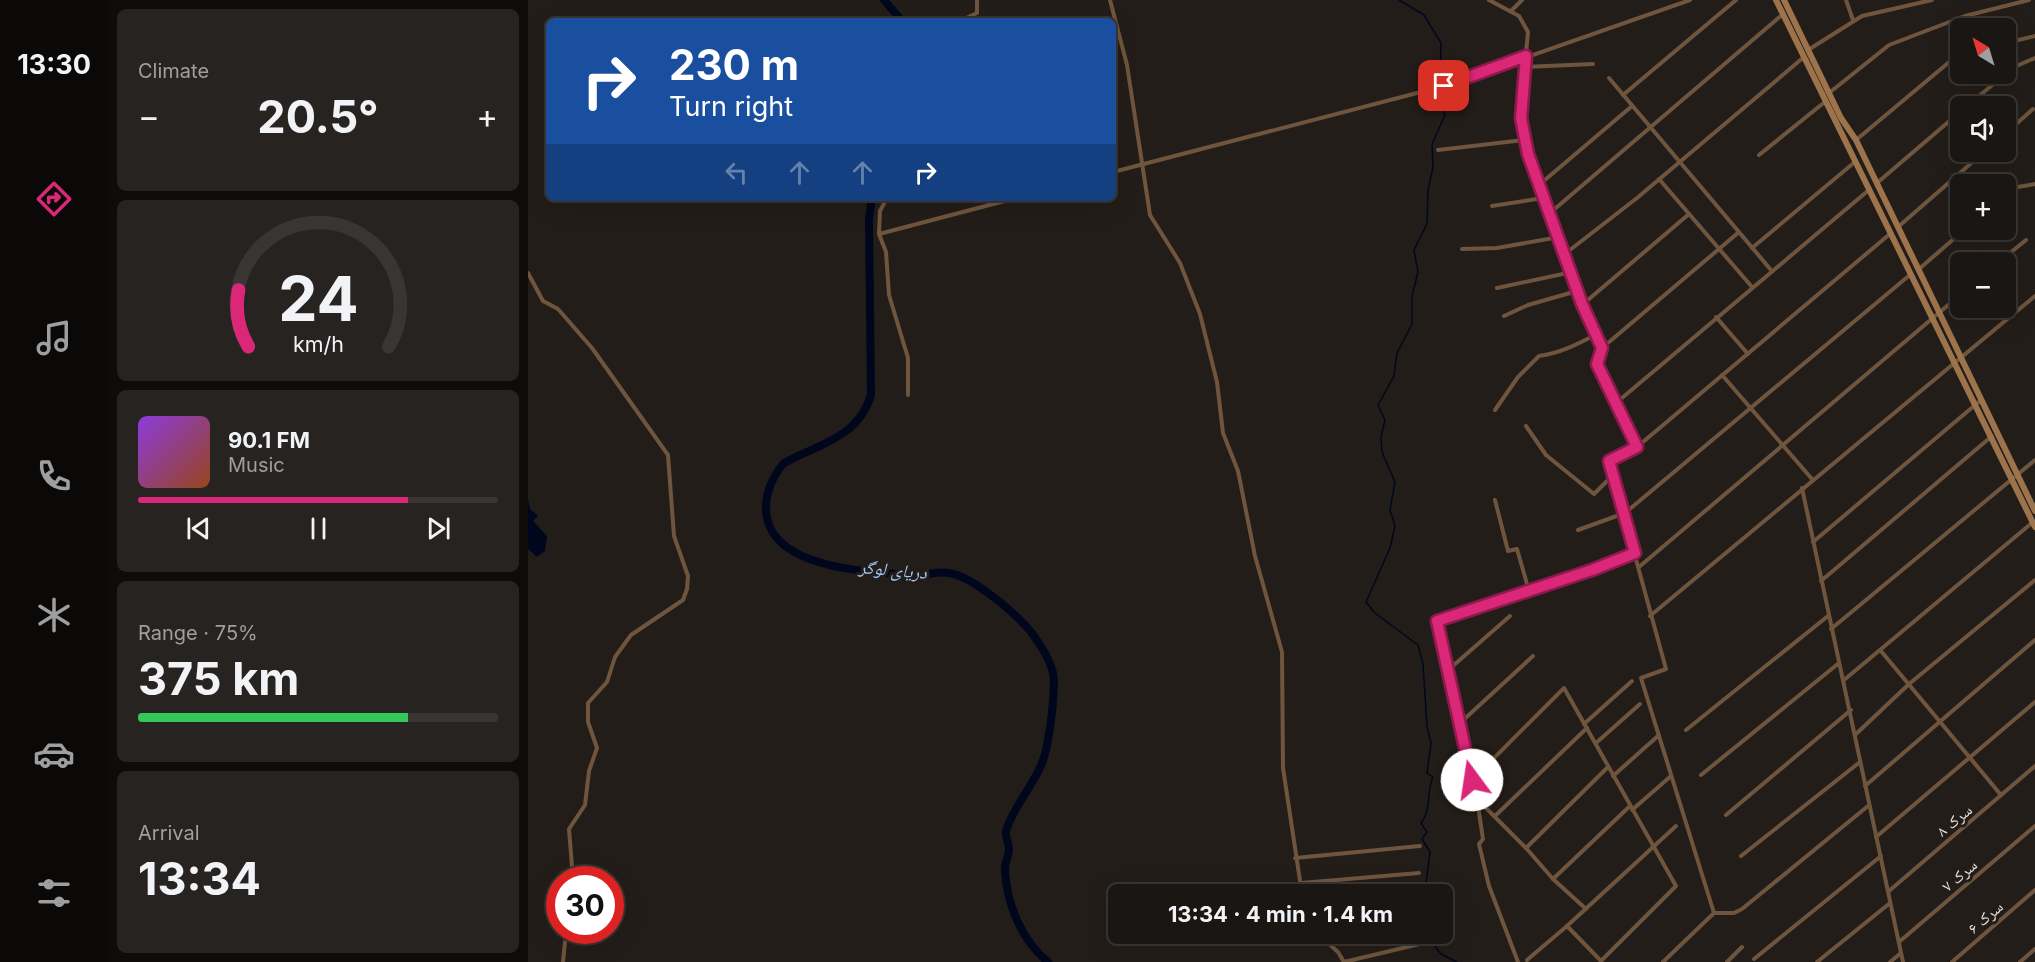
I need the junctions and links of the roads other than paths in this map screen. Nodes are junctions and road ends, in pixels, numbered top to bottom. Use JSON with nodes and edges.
{"nodes":[{"id":1,"x":977,"y":0,"type":"edge"},
{"id":2,"x":1110,"y":0,"type":"edge"},
{"id":3,"x":1489,"y":0,"type":"edge"},
{"id":4,"x":1522,"y":0,"type":"edge"},
{"id":5,"x":1690,"y":0,"type":"edge"},
{"id":6,"x":1736,"y":0,"type":"edge"},
{"id":7,"x":1776,"y":0,"type":"edge"},
{"id":8,"x":1784,"y":0,"type":"edge"},
{"id":9,"x":1846,"y":0,"type":"edge"},
{"id":10,"x":1932,"y":0,"type":"edge"},
{"id":11,"x":2029,"y":0,"type":"edge"},
{"id":12,"x":1511,"y":11,"type":"junction"},
{"id":13,"x":1783,"y":14,"type":"junction"},
{"id":14,"x":966,"y":18,"type":"edge"},
{"id":15,"x":1115,"y":18,"type":"edge"},
{"id":16,"x":1853,"y":20,"type":"junction"},
{"id":17,"x":1116,"y":23,"type":"edge"},
{"id":18,"x":2035,"y":36,"type":"edge"},
{"id":19,"x":2016,"y":41,"type":"edge"},
{"id":20,"x":1807,"y":53,"type":"junction"},
{"id":21,"x":1526,"y":56,"type":"junction"},
{"id":22,"x":2035,"y":58,"type":"edge"},
{"id":23,"x":1950,"y":61,"type":"edge"},
{"id":24,"x":1593,"y":64,"type":"dead end"},
{"id":25,"x":1524,"y":67,"type":"junction"},
{"id":26,"x":1609,"y":78,"type":"dead end"},
{"id":27,"x":1829,"y":93,"type":"junction"},
{"id":28,"x":1623,"y":95,"type":"junction"},
{"id":29,"x":1979,"y":96,"type":"edge"},
{"id":30,"x":1826,"y":100,"type":"junction"},
{"id":31,"x":1632,"y":106,"type":"junction"},
{"id":32,"x":2033,"y":109,"type":"dead end"},
{"id":33,"x":1950,"y":120,"type":"edge"},
{"id":34,"x":2016,"y":123,"type":"edge"},
{"id":35,"x":1650,"y":127,"type":"junction"},
{"id":36,"x":1524,"y":140,"type":"junction"},
{"id":37,"x":1856,"y":140,"type":"junction"},
{"id":38,"x":1438,"y":150,"type":"dead end"},
{"id":39,"x":1759,"y":155,"type":"dead end"},
{"id":40,"x":1856,"y":161,"type":"junction"},
{"id":41,"x":1680,"y":162,"type":"junction"},
{"id":42,"x":1973,"y":162,"type":"edge"},
{"id":43,"x":1142,"y":165,"type":"junction"},
{"id":44,"x":1116,"y":171,"type":"edge"},
{"id":45,"x":1659,"y":179,"type":"junction"},
{"id":46,"x":1876,"y":183,"type":"junction"},
{"id":47,"x":1539,"y":184,"type":"junction"},
{"id":48,"x":2035,"y":184,"type":"edge"},
{"id":49,"x":2016,"y":187,"type":"edge"},
{"id":50,"x":1870,"y":189,"type":"junction"},
{"id":51,"x":1543,"y":198,"type":"junction"},
{"id":52,"x":886,"y":201,"type":"edge"},
{"id":53,"x":1005,"y":201,"type":"edge"},
{"id":54,"x":1492,"y":206,"type":"dead end"},
{"id":55,"x":1550,"y":213,"type":"junction"},
{"id":56,"x":1689,"y":214,"type":"junction"},
{"id":57,"x":1898,"y":227,"type":"junction"},
{"id":58,"x":1739,"y":232,"type":"junction"},
{"id":59,"x":1892,"y":233,"type":"junction"},
{"id":60,"x":879,"y":234,"type":"junction"},
{"id":61,"x":1559,"y":237,"type":"junction"},
{"id":62,"x":1952,"y":240,"type":"edge"},
{"id":63,"x":2026,"y":240,"type":"dead end"},
{"id":64,"x":1752,"y":248,"type":"junction"},
{"id":65,"x":1462,"y":249,"type":"dead end"},
{"id":66,"x":1718,"y":250,"type":"junction"},
{"id":67,"x":2011,"y":252,"type":"edge"},
{"id":68,"x":1566,"y":253,"type":"junction"},
{"id":69,"x":1918,"y":269,"type":"junction"},
{"id":70,"x":1771,"y":270,"type":"junction"},
{"id":71,"x":1572,"y":272,"type":"junction"},
{"id":72,"x":528,"y":273,"type":"edge"},
{"id":73,"x":1912,"y":274,"type":"junction"},
{"id":74,"x":1752,"y":287,"type":"junction"},
{"id":75,"x":1497,"y":288,"type":"dead end"},
{"id":76,"x":1577,"y":291,"type":"junction"},
{"id":77,"x":2035,"y":296,"type":"edge"},
{"id":78,"x":1950,"y":303,"type":"edge"},
{"id":79,"x":1582,"y":304,"type":"junction"},
{"id":80,"x":1939,"y":312,"type":"junction"},
{"id":81,"x":1504,"y":316,"type":"dead end"},
{"id":82,"x":1716,"y":317,"type":"junction"},
{"id":83,"x":1933,"y":318,"type":"junction"},
{"id":84,"x":1595,"y":335,"type":"junction"},
{"id":85,"x":1602,"y":348,"type":"junction"},
{"id":86,"x":1748,"y":354,"type":"junction"},
{"id":87,"x":1961,"y":357,"type":"junction"},
{"id":88,"x":1955,"y":362,"type":"junction"},
{"id":89,"x":1722,"y":375,"type":"junction"},
{"id":90,"x":908,"y":395,"type":"dead end"},
{"id":91,"x":1978,"y":402,"type":"junction"},
{"id":92,"x":1616,"y":403,"type":"junction"},
{"id":93,"x":1750,"y":409,"type":"junction"},
{"id":94,"x":1495,"y":410,"type":"dead end"},
{"id":95,"x":1526,"y":426,"type":"dead end"},
{"id":96,"x":1994,"y":435,"type":"junction"},
{"id":97,"x":1783,"y":446,"type":"junction"},
{"id":98,"x":1637,"y":447,"type":"junction"},
{"id":99,"x":2035,"y":460,"type":"edge"},
{"id":100,"x":1613,"y":474,"type":"junction"},
{"id":101,"x":2014,"y":476,"type":"junction"},
{"id":102,"x":1812,"y":479,"type":"junction"},
{"id":103,"x":1802,"y":487,"type":"junction"},
{"id":104,"x":1495,"y":500,"type":"dead end"},
{"id":105,"x":2035,"y":511,"type":"edge"},
{"id":106,"x":1625,"y":513,"type":"junction"},
{"id":107,"x":2034,"y":525,"type":"edge"},
{"id":108,"x":1578,"y":530,"type":"dead end"},
{"id":109,"x":1813,"y":542,"type":"junction"},
{"id":110,"x":1635,"y":553,"type":"junction"},
{"id":111,"x":1639,"y":567,"type":"junction"},
{"id":112,"x":2035,"y":580,"type":"edge"},
{"id":113,"x":1821,"y":581,"type":"junction"},
{"id":114,"x":1529,"y":591,"type":"junction"},
{"id":115,"x":1510,"y":616,"type":"dead end"},
{"id":116,"x":1650,"y":616,"type":"junction"},
{"id":117,"x":1829,"y":616,"type":"junction"},
{"id":118,"x":1831,"y":629,"type":"junction"},
{"id":119,"x":2035,"y":640,"type":"edge"},
{"id":120,"x":1880,"y":651,"type":"junction"},
{"id":121,"x":1533,"y":656,"type":"dead end"},
{"id":122,"x":1839,"y":663,"type":"junction"},
{"id":123,"x":1448,"y":671,"type":"junction"},
{"id":124,"x":1844,"y":680,"type":"junction"},
{"id":125,"x":1632,"y":681,"type":"dead end"},
{"id":126,"x":1909,"y":684,"type":"junction"},
{"id":127,"x":2035,"y":702,"type":"edge"},
{"id":128,"x":1641,"y":704,"type":"dead end"},
{"id":129,"x":1851,"y":711,"type":"junction"},
{"id":130,"x":1939,"y":721,"type":"junction"},
{"id":131,"x":1458,"y":724,"type":"junction"},
{"id":132,"x":1585,"y":726,"type":"junction"},
{"id":133,"x":1686,"y":730,"type":"dead end"},
{"id":134,"x":1659,"y":735,"type":"junction"},
{"id":135,"x":1856,"y":735,"type":"junction"},
{"id":136,"x":1596,"y":743,"type":"junction"},
{"id":137,"x":1969,"y":757,"type":"junction"},
{"id":138,"x":1860,"y":762,"type":"junction"},
{"id":139,"x":2035,"y":766,"type":"edge"},
{"id":140,"x":1608,"y":767,"type":"junction"},
{"id":141,"x":1701,"y":774,"type":"dead end"},
{"id":142,"x":1613,"y":776,"type":"junction"},
{"id":143,"x":1671,"y":776,"type":"junction"},
{"id":144,"x":1472,"y":780,"type":"junction"},
{"id":145,"x":1864,"y":786,"type":"junction"},
{"id":146,"x":2001,"y":795,"type":"junction"},
{"id":147,"x":1477,"y":799,"type":"junction"},
{"id":148,"x":1869,"y":806,"type":"junction"},
{"id":149,"x":1631,"y":808,"type":"junction"},
{"id":150,"x":1726,"y":815,"type":"dead end"},
{"id":151,"x":1496,"y":816,"type":"junction"},
{"id":152,"x":1676,"y":826,"type":"dead end"},
{"id":153,"x":2035,"y":826,"type":"edge"},
{"id":154,"x":1876,"y":837,"type":"junction"},
{"id":155,"x":1420,"y":846,"type":"dead end"},
{"id":156,"x":1654,"y":846,"type":"junction"},
{"id":157,"x":1527,"y":848,"type":"junction"},
{"id":158,"x":1741,"y":856,"type":"dead end"},
{"id":159,"x":1881,"y":856,"type":"junction"},
{"id":160,"x":1295,"y":858,"type":"junction"},
{"id":161,"x":572,"y":866,"type":"edge"},
{"id":162,"x":1419,"y":873,"type":"dead end"},
{"id":163,"x":1553,"y":879,"type":"junction"},
{"id":164,"x":1301,"y":883,"type":"joint"},
{"id":165,"x":2035,"y":890,"type":"edge"},
{"id":166,"x":1888,"y":892,"type":"junction"},
{"id":167,"x":1890,"y":903,"type":"junction"},
{"id":168,"x":1586,"y":909,"type":"junction"},
{"id":169,"x":1714,"y":913,"type":"junction"},
{"id":170,"x":1567,"y":926,"type":"junction"},
{"id":171,"x":1899,"y":942,"type":"junction"},
{"id":172,"x":565,"y":944,"type":"edge"},
{"id":173,"x":1329,"y":944,"type":"edge"},
{"id":174,"x":1420,"y":944,"type":"edge"},
{"id":175,"x":1742,"y":947,"type":"dead end"},
{"id":176,"x":2035,"y":949,"type":"edge"},
{"id":177,"x":1901,"y":953,"type":"junction"},
{"id":178,"x":1596,"y":957,"type":"junction"},
{"id":179,"x":1754,"y":959,"type":"dead end"},
{"id":180,"x":1527,"y":960,"type":"dead end"},
{"id":181,"x":563,"y":962,"type":"edge"},
{"id":182,"x":1518,"y":962,"type":"edge"},
{"id":183,"x":1591,"y":962,"type":"edge"},
{"id":184,"x":1601,"y":962,"type":"edge"},
{"id":185,"x":1663,"y":962,"type":"edge"},
{"id":186,"x":1727,"y":962,"type":"edge"},
{"id":187,"x":1817,"y":962,"type":"edge"},
{"id":188,"x":1890,"y":962,"type":"edge"},
{"id":189,"x":1903,"y":962,"type":"edge"},
{"id":190,"x":1952,"y":962,"type":"edge"},
{"id":191,"x":2020,"y":962,"type":"edge"}],
"edges":[{"from":1,"to":14,"type":"street"},
{"from":2,"to":15,"type":"street"},
{"from":3,"to":12,"type":"street"},
{"from":4,"to":12,"type":"street"},
{"from":5,"to":21,"type":"street"},
{"from":6,"to":28,"type":"street"},
{"from":7,"to":13,"type":"street"},
{"from":8,"to":20,"type":"street"},
{"from":9,"to":16,"type":"street"},
{"from":10,"to":16,"type":"street"},
{"from":11,"to":27,"type":"street"},
{"from":12,"to":21,"type":"street"},
{"from":13,"to":20,"type":"street"},
{"from":13,"to":35,"type":"street"},
{"from":16,"to":20,"type":"street"},
{"from":17,"to":43,"type":"street"},
{"from":18,"to":19,"type":"street"},
{"from":20,"to":27,"type":"street"},
{"from":20,"to":30,"type":"street"},
{"from":20,"to":41,"type":"street"},
{"from":21,"to":25,"type":"street"},
{"from":21,"to":43,"type":"street"},
{"from":22,"to":29,"type":"street"},
{"from":23,"to":37,"type":"street"},
{"from":24,"to":25,"type":"street"},
{"from":25,"to":36,"type":"street"},
{"from":26,"to":28,"type":"street"},
{"from":27,"to":37,"type":"street"},
{"from":28,"to":31,"type":"street"},
{"from":30,"to":39,"type":"street"},
{"from":30,"to":40,"type":"street"},
{"from":31,"to":35,"type":"street"},
{"from":31,"to":47,"type":"street"},
{"from":32,"to":34,"type":"street"},
{"from":33,"to":46,"type":"street"},
{"from":35,"to":41,"type":"street"},
{"from":35,"to":55,"type":"street"},
{"from":36,"to":38,"type":"street"},
{"from":36,"to":47,"type":"street"},
{"from":37,"to":46,"type":"street"},
{"from":40,"to":50,"type":"street"},
{"from":40,"to":64,"type":"street"},
{"from":41,"to":45,"type":"street"},
{"from":41,"to":58,"type":"street"},
{"from":42,"to":57,"type":"street"},
{"from":43,"to":44,"type":"street"},
{"from":43,"to":160,"type":"street"},
{"from":45,"to":56,"type":"street"},
{"from":45,"to":68,"type":"street"},
{"from":46,"to":57,"type":"street"},
{"from":47,"to":51,"type":"street"},
{"from":48,"to":49,"type":"street"},
{"from":50,"to":59,"type":"street"},
{"from":50,"to":70,"type":"street"},
{"from":51,"to":54,"type":"street"},
{"from":51,"to":55,"type":"street"},
{"from":52,"to":60,"type":"street"},
{"from":53,"to":60,"type":"street"},
{"from":55,"to":61,"type":"street"},
{"from":56,"to":66,"type":"street"},
{"from":56,"to":79,"type":"street"},
{"from":57,"to":69,"type":"street"},
{"from":58,"to":64,"type":"street"},
{"from":58,"to":66,"type":"street"},
{"from":59,"to":73,"type":"street"},
{"from":59,"to":86,"type":"street"},
{"from":60,"to":90,"type":"street"},
{"from":61,"to":65,"type":"street"},
{"from":61,"to":68,"type":"street"},
{"from":62,"to":69,"type":"street"},
{"from":63,"to":67,"type":"street"},
{"from":64,"to":70,"type":"street"},
{"from":66,"to":74,"type":"street"},
{"from":66,"to":85,"type":"street"},
{"from":68,"to":71,"type":"street"},
{"from":69,"to":80,"type":"street"},
{"from":70,"to":74,"type":"street"},
{"from":71,"to":75,"type":"street"},
{"from":71,"to":76,"type":"street"},
{"from":72,"to":161,"type":"street"},
{"from":73,"to":83,"type":"street"},
{"from":73,"to":93,"type":"street"},
{"from":74,"to":82,"type":"street"},
{"from":76,"to":79,"type":"street"},
{"from":76,"to":81,"type":"street"},
{"from":77,"to":87,"type":"street"},
{"from":78,"to":80,"type":"street"},
{"from":79,"to":84,"type":"street"},
{"from":80,"to":83,"type":"street"},
{"from":80,"to":87,"type":"street"},
{"from":82,"to":86,"type":"street"},
{"from":82,"to":92,"type":"street"},
{"from":83,"to":88,"type":"street"},
{"from":83,"to":97,"type":"street"},
{"from":84,"to":85,"type":"street"},
{"from":84,"to":94,"type":"street"},
{"from":85,"to":92,"type":"street"},
{"from":86,"to":89,"type":"street"},
{"from":87,"to":88,"type":"street"},
{"from":87,"to":91,"type":"street"},
{"from":88,"to":91,"type":"street"},
{"from":88,"to":102,"type":"street"},
{"from":89,"to":93,"type":"street"},
{"from":89,"to":98,"type":"street"},
{"from":91,"to":96,"type":"street"},
{"from":91,"to":109,"type":"street"},
{"from":92,"to":98,"type":"street"},
{"from":93,"to":97,"type":"street"},
{"from":93,"to":106,"type":"street"},
{"from":95,"to":100,"type":"street"},
{"from":96,"to":101,"type":"street"},
{"from":96,"to":113,"type":"street"},
{"from":97,"to":102,"type":"street"},
{"from":97,"to":111,"type":"street"},
{"from":98,"to":100,"type":"street"},
{"from":99,"to":101,"type":"street"},
{"from":100,"to":106,"type":"street"},
{"from":101,"to":105,"type":"street"},
{"from":101,"to":107,"type":"street"},
{"from":101,"to":118,"type":"street"},
{"from":102,"to":103,"type":"street"},
{"from":103,"to":109,"type":"street"},
{"from":103,"to":116,"type":"street"},
{"from":104,"to":114,"type":"street"},
{"from":106,"to":108,"type":"street"},
{"from":106,"to":110,"type":"street"},
{"from":107,"to":120,"type":"street"},
{"from":109,"to":113,"type":"street"},
{"from":110,"to":111,"type":"street"},
{"from":110,"to":114,"type":"street"},
{"from":111,"to":116,"type":"street"},
{"from":112,"to":126,"type":"street"},
{"from":113,"to":117,"type":"street"},
{"from":114,"to":123,"type":"street"},
{"from":115,"to":123,"type":"street"},
{"from":116,"to":134,"type":"street"},
{"from":117,"to":118,"type":"street"},
{"from":117,"to":133,"type":"street"},
{"from":118,"to":122,"type":"street"},
{"from":119,"to":130,"type":"street"},
{"from":120,"to":124,"type":"street"},
{"from":120,"to":126,"type":"street"},
{"from":121,"to":131,"type":"street"},
{"from":122,"to":124,"type":"street"},
{"from":122,"to":141,"type":"street"},
{"from":123,"to":131,"type":"street"},
{"from":124,"to":129,"type":"street"},
{"from":125,"to":132,"type":"street"},
{"from":126,"to":130,"type":"street"},
{"from":126,"to":135,"type":"street"},
{"from":127,"to":137,"type":"street"},
{"from":128,"to":136,"type":"street"},
{"from":129,"to":135,"type":"street"},
{"from":129,"to":150,"type":"street"},
{"from":130,"to":137,"type":"street"},
{"from":130,"to":145,"type":"street"},
{"from":131,"to":144,"type":"street"},
{"from":132,"to":136,"type":"street"},
{"from":132,"to":144,"type":"street"},
{"from":132,"to":151,"type":"street"},
{"from":134,"to":142,"type":"street"},
{"from":134,"to":143,"type":"street"},
{"from":135,"to":138,"type":"street"},
{"from":136,"to":140,"type":"street"},
{"from":137,"to":146,"type":"street"},
{"from":137,"to":154,"type":"street"},
{"from":138,"to":145,"type":"street"},
{"from":138,"to":158,"type":"street"},
{"from":139,"to":146,"type":"street","name":"سرک ۸"},
{"from":140,"to":142,"type":"street"},
{"from":140,"to":157,"type":"street"},
{"from":142,"to":149,"type":"street"},
{"from":143,"to":149,"type":"street"},
{"from":143,"to":169,"type":"street"},
{"from":144,"to":147,"type":"street"},
{"from":145,"to":148,"type":"street"},
{"from":146,"to":166,"type":"street","name":"سرک ۸"},
{"from":147,"to":151,"type":"street"},
{"from":147,"to":182,"type":"street"},
{"from":148,"to":154,"type":"street"},
{"from":148,"to":169,"type":"street"},
{"from":149,"to":156,"type":"street"},
{"from":149,"to":163,"type":"street"},
{"from":151,"to":157,"type":"street"},
{"from":152,"to":156,"type":"street"},
{"from":153,"to":171,"type":"street","name":"سرک ۷"},
{"from":154,"to":159,"type":"street"},
{"from":155,"to":160,"type":"street"},
{"from":156,"to":168,"type":"street"},
{"from":156,"to":184,"type":"street"},
{"from":157,"to":163,"type":"street"},
{"from":159,"to":166,"type":"street"},
{"from":159,"to":179,"type":"street"},
{"from":160,"to":164,"type":"street"},
{"from":162,"to":164,"type":"street"},
{"from":163,"to":168,"type":"street"},
{"from":165,"to":190,"type":"street","name":"سرک ۶"},
{"from":166,"to":167,"type":"street"},
{"from":167,"to":171,"type":"street"},
{"from":167,"to":187,"type":"street"},
{"from":168,"to":170,"type":"street"},
{"from":169,"to":185,"type":"street"},
{"from":170,"to":178,"type":"street"},
{"from":170,"to":180,"type":"street"},
{"from":171,"to":177,"type":"street"},
{"from":172,"to":181,"type":"street"},
{"from":173,"to":174,"type":"street"},
{"from":175,"to":186,"type":"street"},
{"from":176,"to":191,"type":"street"},
{"from":177,"to":188,"type":"street"},
{"from":177,"to":189,"type":"street"},
{"from":178,"to":183,"type":"street"},
{"from":178,"to":184,"type":"street"}]}
